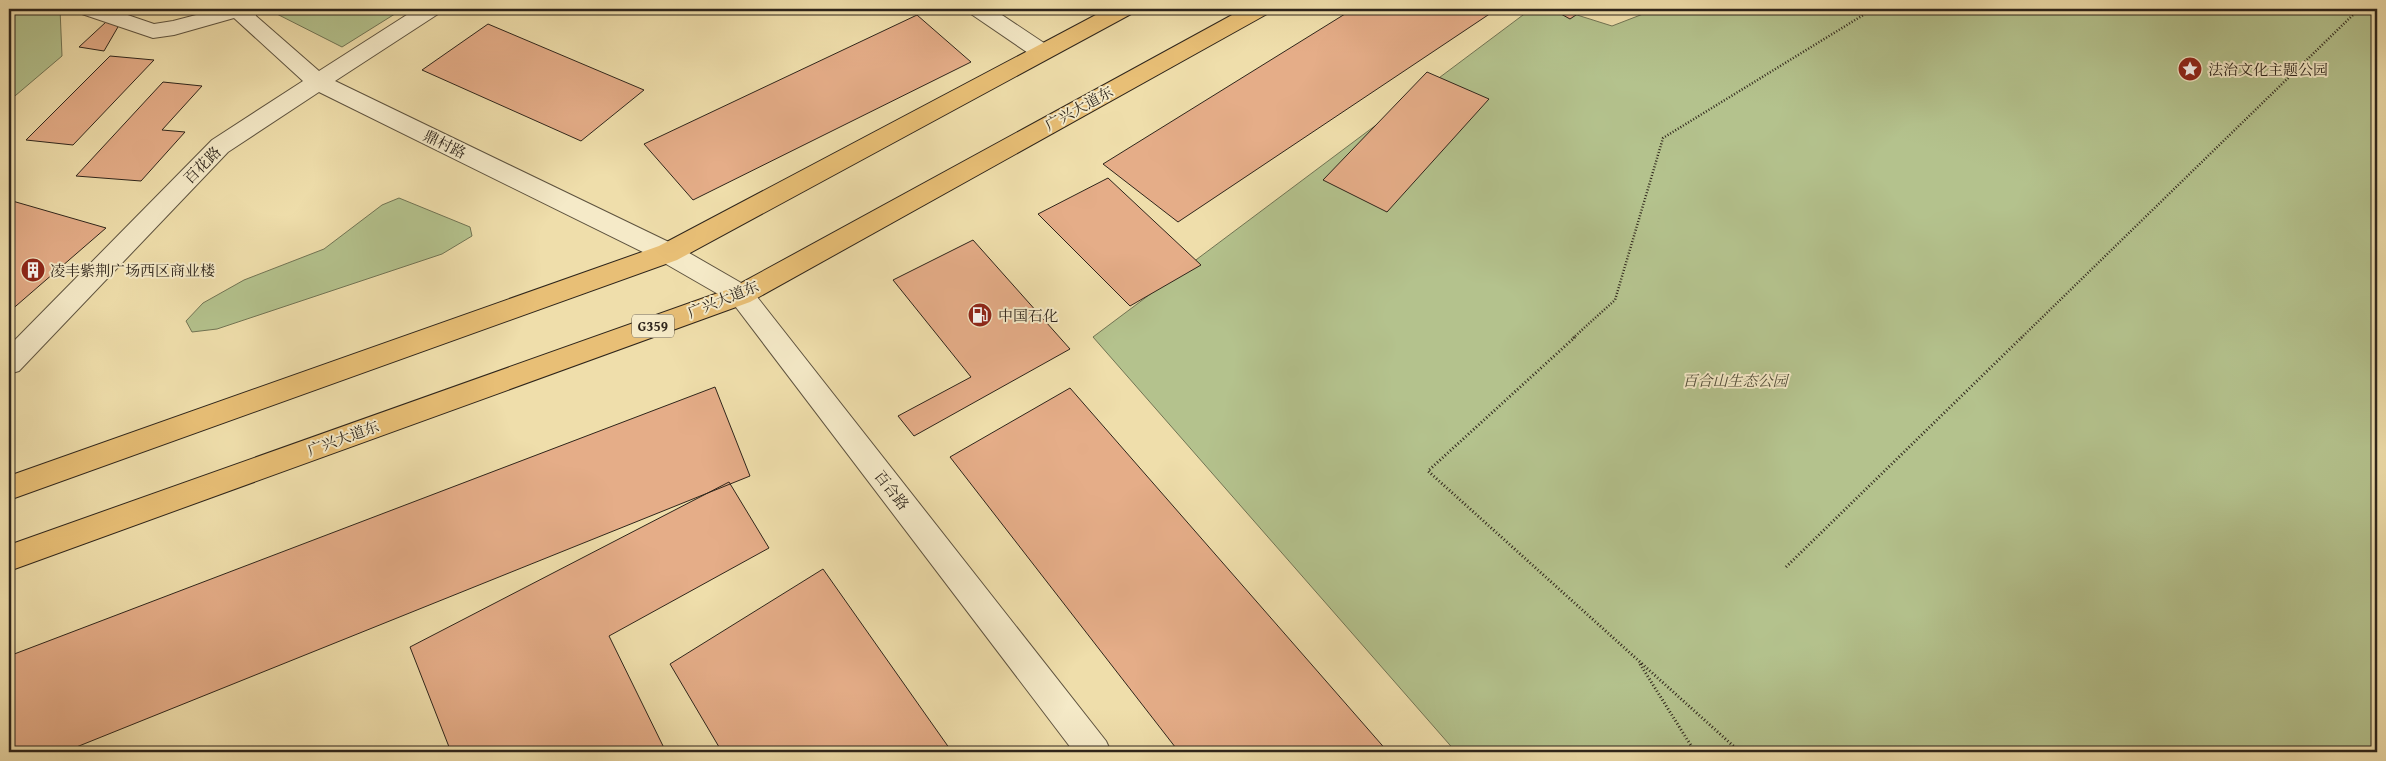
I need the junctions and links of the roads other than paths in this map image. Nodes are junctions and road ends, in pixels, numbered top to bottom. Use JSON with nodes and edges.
{"nodes":[{"id":1,"x":90,"y":9,"type":"edge"},
{"id":2,"x":244,"y":9,"type":"edge"},
{"id":3,"x":428,"y":9,"type":"edge"},
{"id":4,"x":979,"y":9,"type":"edge"},
{"id":5,"x":1123,"y":9,"type":"edge"},
{"id":6,"x":1259,"y":9,"type":"edge"},
{"id":7,"x":1042,"y":52,"type":"junction"},
{"id":8,"x":318,"y":82,"type":"junction"},
{"id":9,"x":668,"y":253,"type":"junction"},
{"id":10,"x":741,"y":295,"type":"junction"},
{"id":11,"x":9,"y":363,"type":"edge"},
{"id":12,"x":9,"y":488,"type":"edge"},
{"id":13,"x":9,"y":558,"type":"edge"},
{"id":14,"x":1094,"y":752,"type":"edge"}],
"edges":[{"from":1,"to":2,"type":"street"},
{"from":2,"to":8,"type":"street","name":"鼎村路"},
{"from":3,"to":8,"type":"street","name":"百花路"},
{"from":4,"to":7,"type":"street"},
{"from":5,"to":7,"type":"highway"},
{"from":6,"to":10,"type":"highway","name":"广兴大道东","number":"G359"},
{"from":7,"to":9,"type":"highway"},
{"from":8,"to":9,"type":"street","name":"鼎村路"},
{"from":8,"to":11,"type":"street","name":"百花路"},
{"from":9,"to":10,"type":"street","name":"百合路"},
{"from":9,"to":12,"type":"highway"},
{"from":10,"to":13,"type":"highway","name":"广兴大道东","number":"G359"},
{"from":10,"to":14,"type":"street","name":"百合路"}]}
